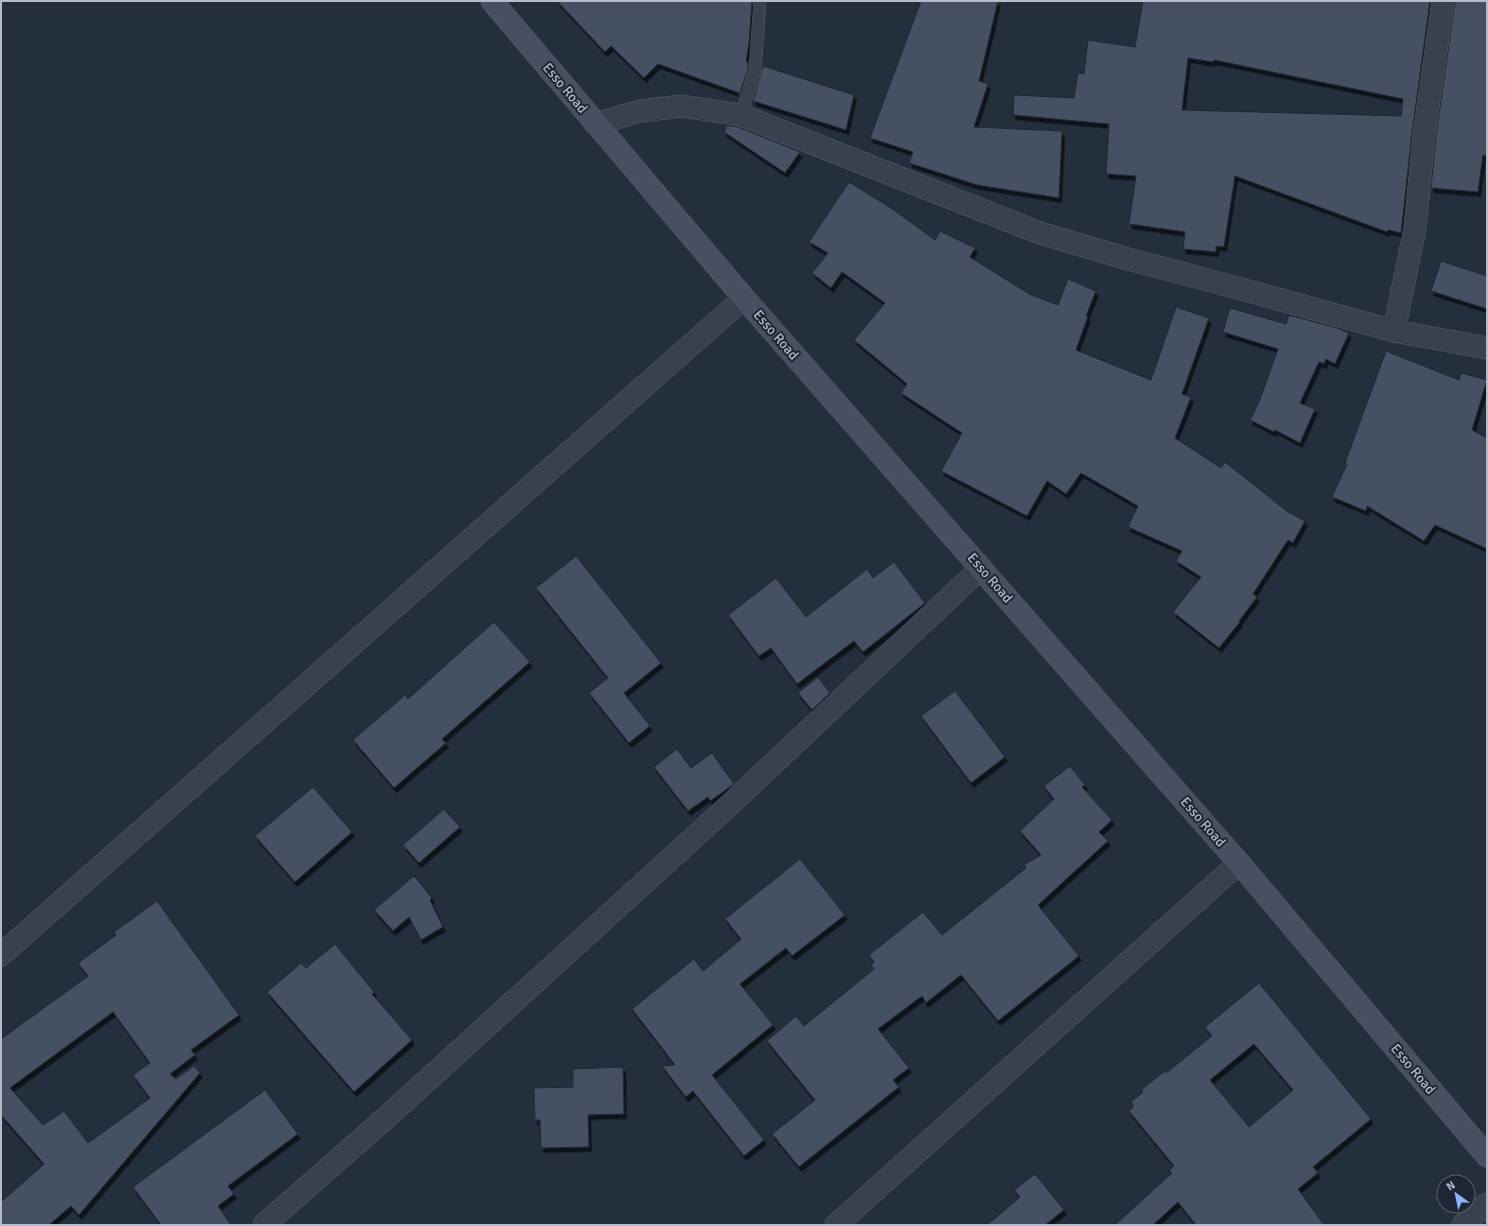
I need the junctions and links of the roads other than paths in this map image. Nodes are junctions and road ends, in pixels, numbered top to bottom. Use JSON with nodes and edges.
{"nodes":[{"id":1,"x":492,"y":1,"type":"edge"},
{"id":2,"x":760,"y":1,"type":"edge"},
{"id":3,"x":1443,"y":1,"type":"edge"},
{"id":4,"x":740,"y":115,"type":"junction"},
{"id":5,"x":595,"y":124,"type":"junction"},
{"id":6,"x":744,"y":298,"type":"junction"},
{"id":7,"x":1394,"y":331,"type":"junction"},
{"id":8,"x":1487,"y":348,"type":"edge"},
{"id":9,"x":981,"y":568,"type":"junction"},
{"id":10,"x":1239,"y":863,"type":"junction"},
{"id":11,"x":1,"y":955,"type":"edge"},
{"id":12,"x":1487,"y":1156,"type":"edge"},
{"id":13,"x":1487,"y":1204,"type":"edge"},
{"id":14,"x":264,"y":1225,"type":"edge"},
{"id":15,"x":836,"y":1225,"type":"edge"},
{"id":16,"x":1463,"y":1225,"type":"edge"}],
"edges":[{"from":1,"to":5,"type":"street","name":"Esso Road"},
{"from":2,"to":4,"type":"lane"},
{"from":3,"to":7,"type":"street"},
{"from":4,"to":5,"type":"street"},
{"from":4,"to":7,"type":"street"},
{"from":5,"to":6,"type":"street","name":"Esso Road"},
{"from":6,"to":9,"type":"street","name":"Esso Road"},
{"from":6,"to":11,"type":"street"},
{"from":7,"to":8,"type":"street"},
{"from":9,"to":10,"type":"street","name":"Esso Road"},
{"from":9,"to":14,"type":"street"},
{"from":10,"to":12,"type":"street","name":"Esso Road"},
{"from":10,"to":15,"type":"street"},
{"from":13,"to":16,"type":"street"}]}
